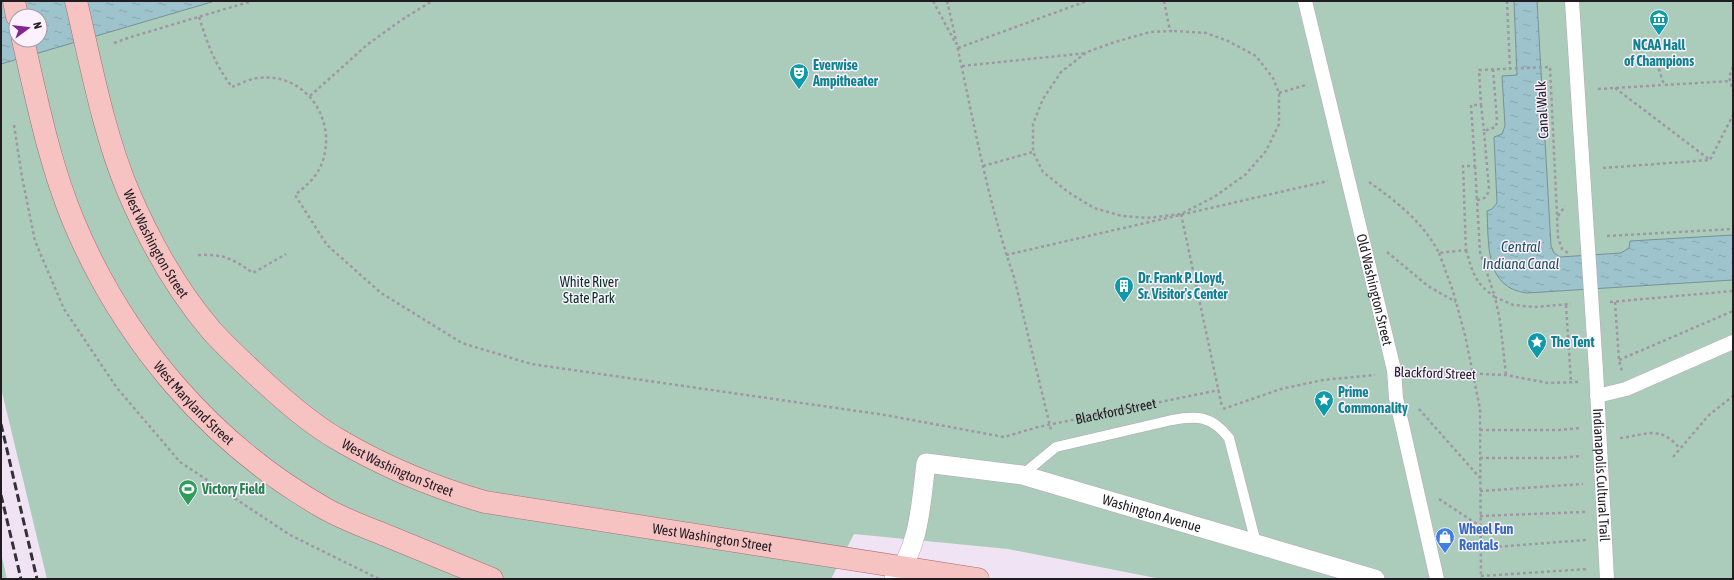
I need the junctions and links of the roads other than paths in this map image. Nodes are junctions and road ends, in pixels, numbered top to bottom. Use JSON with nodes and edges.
{"nodes":[{"id":1,"x":76,"y":1,"type":"edge"},
{"id":2,"x":1305,"y":1,"type":"edge"},
{"id":3,"x":1572,"y":1,"type":"edge"},
{"id":4,"x":25,"y":48,"type":"edge"},
{"id":5,"x":1733,"y":342,"type":"edge"},
{"id":6,"x":1597,"y":396,"type":"junction"},
{"id":7,"x":1022,"y":475,"type":"junction"},
{"id":8,"x":1256,"y":543,"type":"junction"},
{"id":9,"x":898,"y":574,"type":"edge"},
{"id":10,"x":1607,"y":574,"type":"edge"},
{"id":11,"x":492,"y":579,"type":"edge"},
{"id":12,"x":978,"y":579,"type":"edge"},
{"id":13,"x":1375,"y":579,"type":"edge"},
{"id":14,"x":1437,"y":579,"type":"edge"}],
"edges":[{"from":1,"to":9,"type":"main road","name":"West Washington Street"},
{"from":2,"to":14,"type":"street","name":"Old Washington Street"},
{"from":3,"to":6,"type":"street","name":"Indianapolis Cultural Trail","bridge":true},
{"from":4,"to":11,"type":"main road","name":"West Maryland Street"},
{"from":5,"to":6,"type":"street"},
{"from":6,"to":10,"type":"street","name":"Indianapolis Cultural Trail"},
{"from":7,"to":8,"type":"street","name":"Washington Avenue"},
{"from":7,"to":8,"type":"lane"},
{"from":7,"to":9,"type":"street","name":"Washington Avenue"},
{"from":8,"to":13,"type":"street","name":"Washington Avenue"},
{"from":9,"to":12,"type":"main road","name":"West Washington Street"}]}
